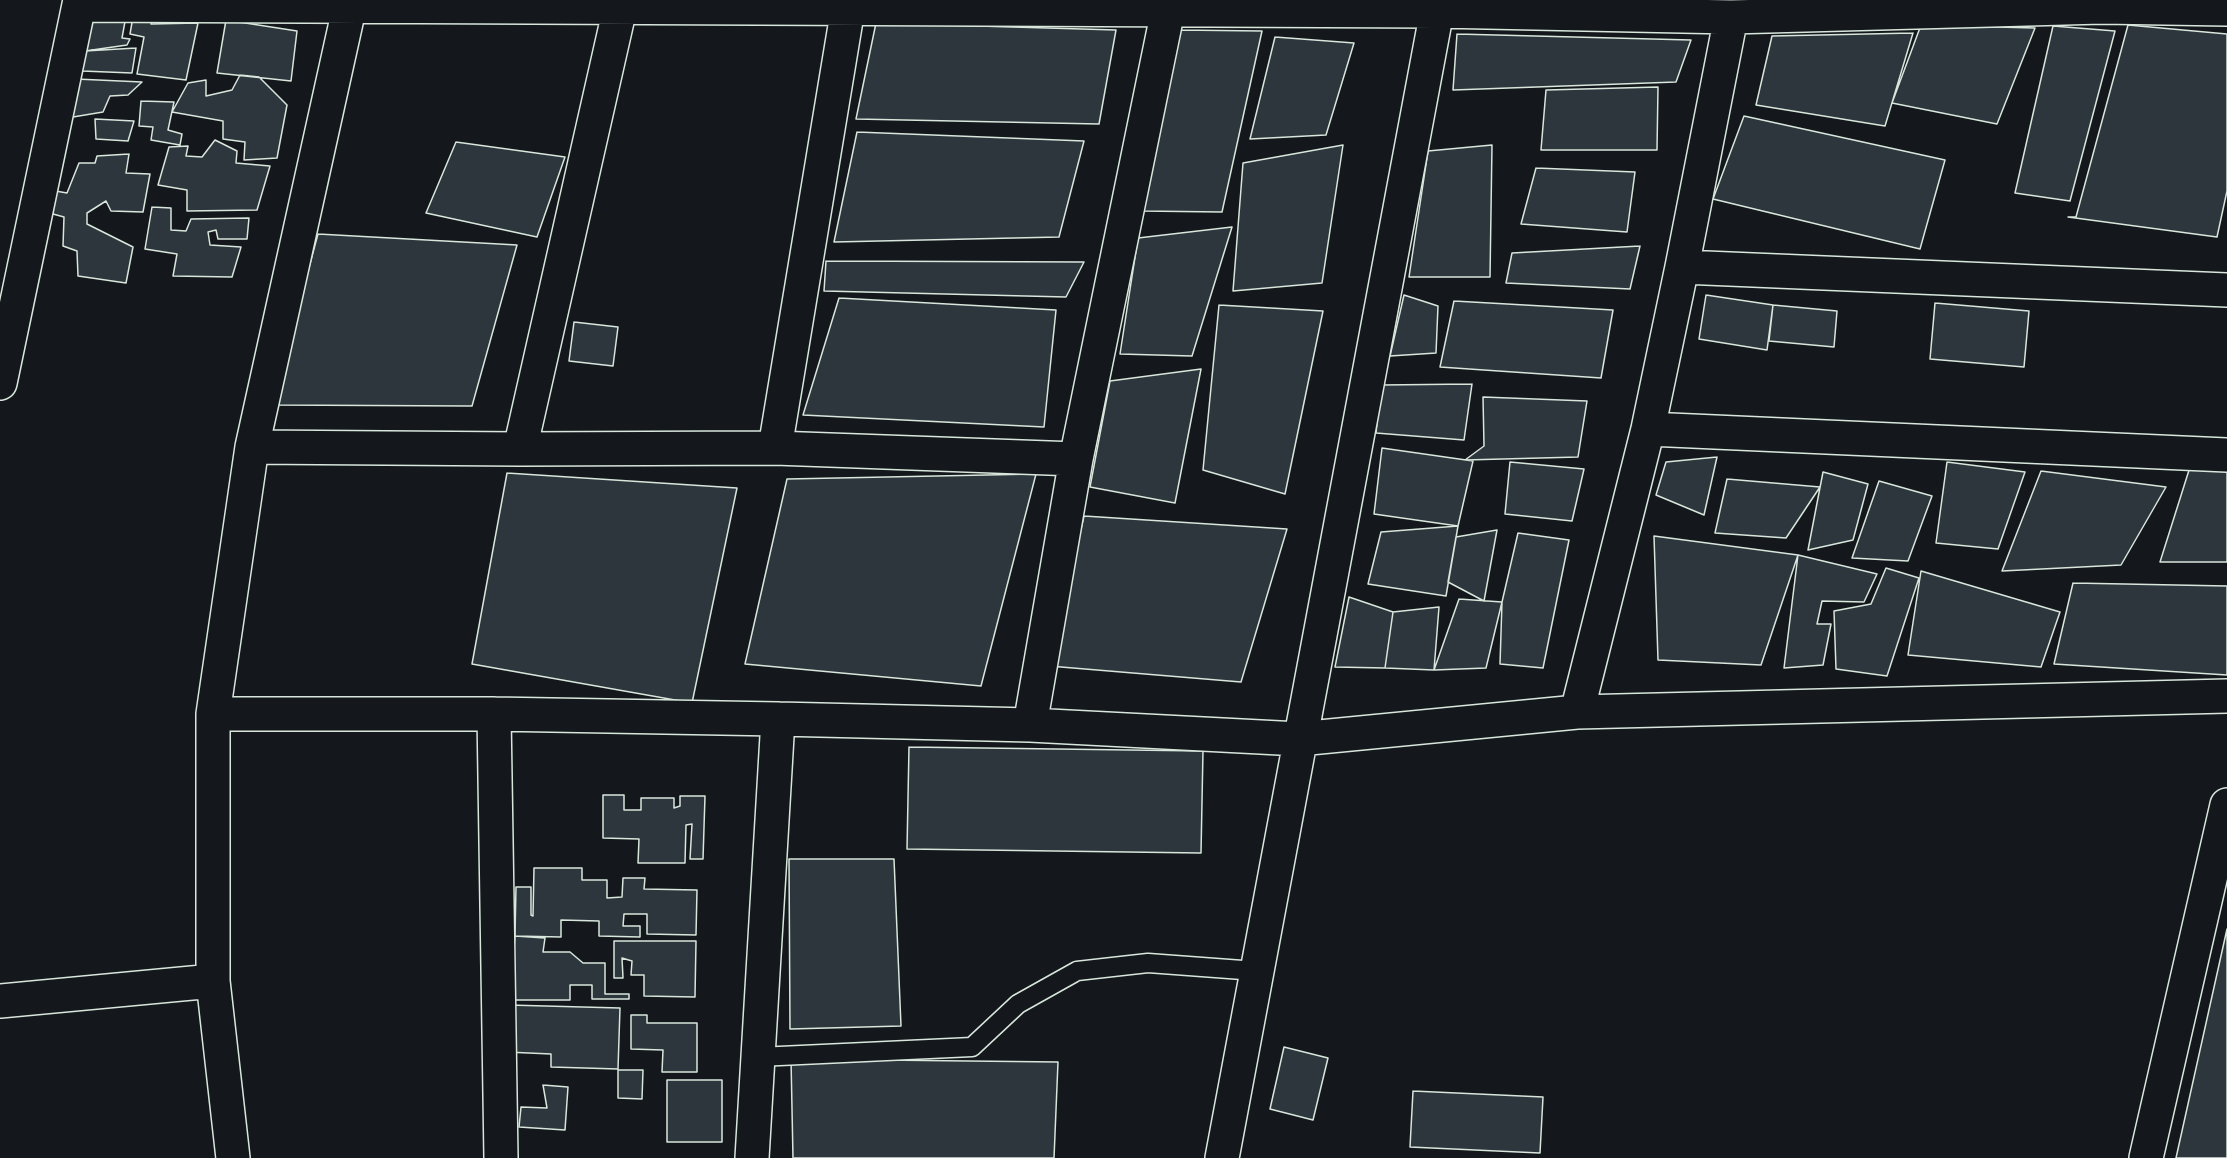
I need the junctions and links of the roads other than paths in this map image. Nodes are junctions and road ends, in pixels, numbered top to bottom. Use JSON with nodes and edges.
{"nodes":[{"id":1,"x":80,"y":3,"type":"edge"},
{"id":2,"x":350,"y":3,"type":"edge"},
{"id":3,"x":1438,"y":6,"type":"edge"},
{"id":4,"x":620,"y":8,"type":"junction"},
{"id":5,"x":848,"y":8,"type":"junction"},
{"id":6,"x":2227,"y":9,"type":"edge"},
{"id":7,"x":1168,"y":10,"type":"junction"},
{"id":8,"x":1731,"y":17,"type":"junction"},
{"id":9,"x":1683,"y":267,"type":"junction"},
{"id":10,"x":2227,"y":290,"type":"edge"},
{"id":11,"x":0,"y":383,"type":"edge"},
{"id":12,"x":1648,"y":429,"type":"junction"},
{"id":13,"x":252,"y":447,"type":"junction"},
{"id":14,"x":774,"y":448,"type":"junction"},
{"id":15,"x":520,"y":450,"type":"junction"},
{"id":16,"x":2227,"y":455,"type":"edge"},
{"id":17,"x":1076,"y":459,"type":"junction"},
{"id":18,"x":2227,"y":696,"type":"edge"},
{"id":19,"x":1577,"y":712,"type":"junction"},
{"id":20,"x":213,"y":714,"type":"junction"},
{"id":21,"x":494,"y":714,"type":"junction"},
{"id":22,"x":778,"y":719,"type":"junction"},
{"id":23,"x":1030,"y":725,"type":"junction"},
{"id":24,"x":1299,"y":739,"type":"junction"},
{"id":25,"x":2227,"y":806,"type":"edge"},
{"id":26,"x":1256,"y":971,"type":"junction"},
{"id":27,"x":213,"y":981,"type":"junction"},
{"id":28,"x":0,"y":1001,"type":"edge"},
{"id":29,"x":758,"y":1057,"type":"junction"},
{"id":30,"x":232,"y":1158,"type":"edge"},
{"id":31,"x":501,"y":1158,"type":"edge"},
{"id":32,"x":752,"y":1158,"type":"edge"},
{"id":33,"x":1222,"y":1158,"type":"edge"},
{"id":34,"x":2146,"y":1158,"type":"edge"}],
"edges":[{"from":1,"to":2,"type":"street"},
{"from":1,"to":11,"type":"street"},
{"from":2,"to":4,"type":"street"},
{"from":2,"to":13,"type":"street"},
{"from":3,"to":7,"type":"street"},
{"from":3,"to":8,"type":"street"},
{"from":3,"to":24,"type":"street"},
{"from":4,"to":5,"type":"street"},
{"from":4,"to":15,"type":"street"},
{"from":5,"to":7,"type":"street"},
{"from":5,"to":14,"type":"street"},
{"from":6,"to":8,"type":"street"},
{"from":7,"to":17,"type":"street"},
{"from":8,"to":9,"type":"street"},
{"from":9,"to":10,"type":"street"},
{"from":9,"to":12,"type":"street"},
{"from":12,"to":16,"type":"street"},
{"from":12,"to":19,"type":"street"},
{"from":13,"to":15,"type":"street"},
{"from":13,"to":20,"type":"street"},
{"from":14,"to":15,"type":"street"},
{"from":14,"to":17,"type":"street"},
{"from":17,"to":23,"type":"street"},
{"from":18,"to":19,"type":"street"},
{"from":19,"to":24,"type":"street"},
{"from":20,"to":21,"type":"street"},
{"from":20,"to":27,"type":"street"},
{"from":21,"to":22,"type":"street"},
{"from":21,"to":31,"type":"street"},
{"from":22,"to":23,"type":"street"},
{"from":22,"to":29,"type":"street"},
{"from":23,"to":24,"type":"street"},
{"from":24,"to":26,"type":"street"},
{"from":25,"to":34,"type":"street"},
{"from":26,"to":29,"type":"lane"},
{"from":26,"to":33,"type":"street"},
{"from":27,"to":28,"type":"street"},
{"from":27,"to":30,"type":"street"},
{"from":29,"to":32,"type":"street"}]}
